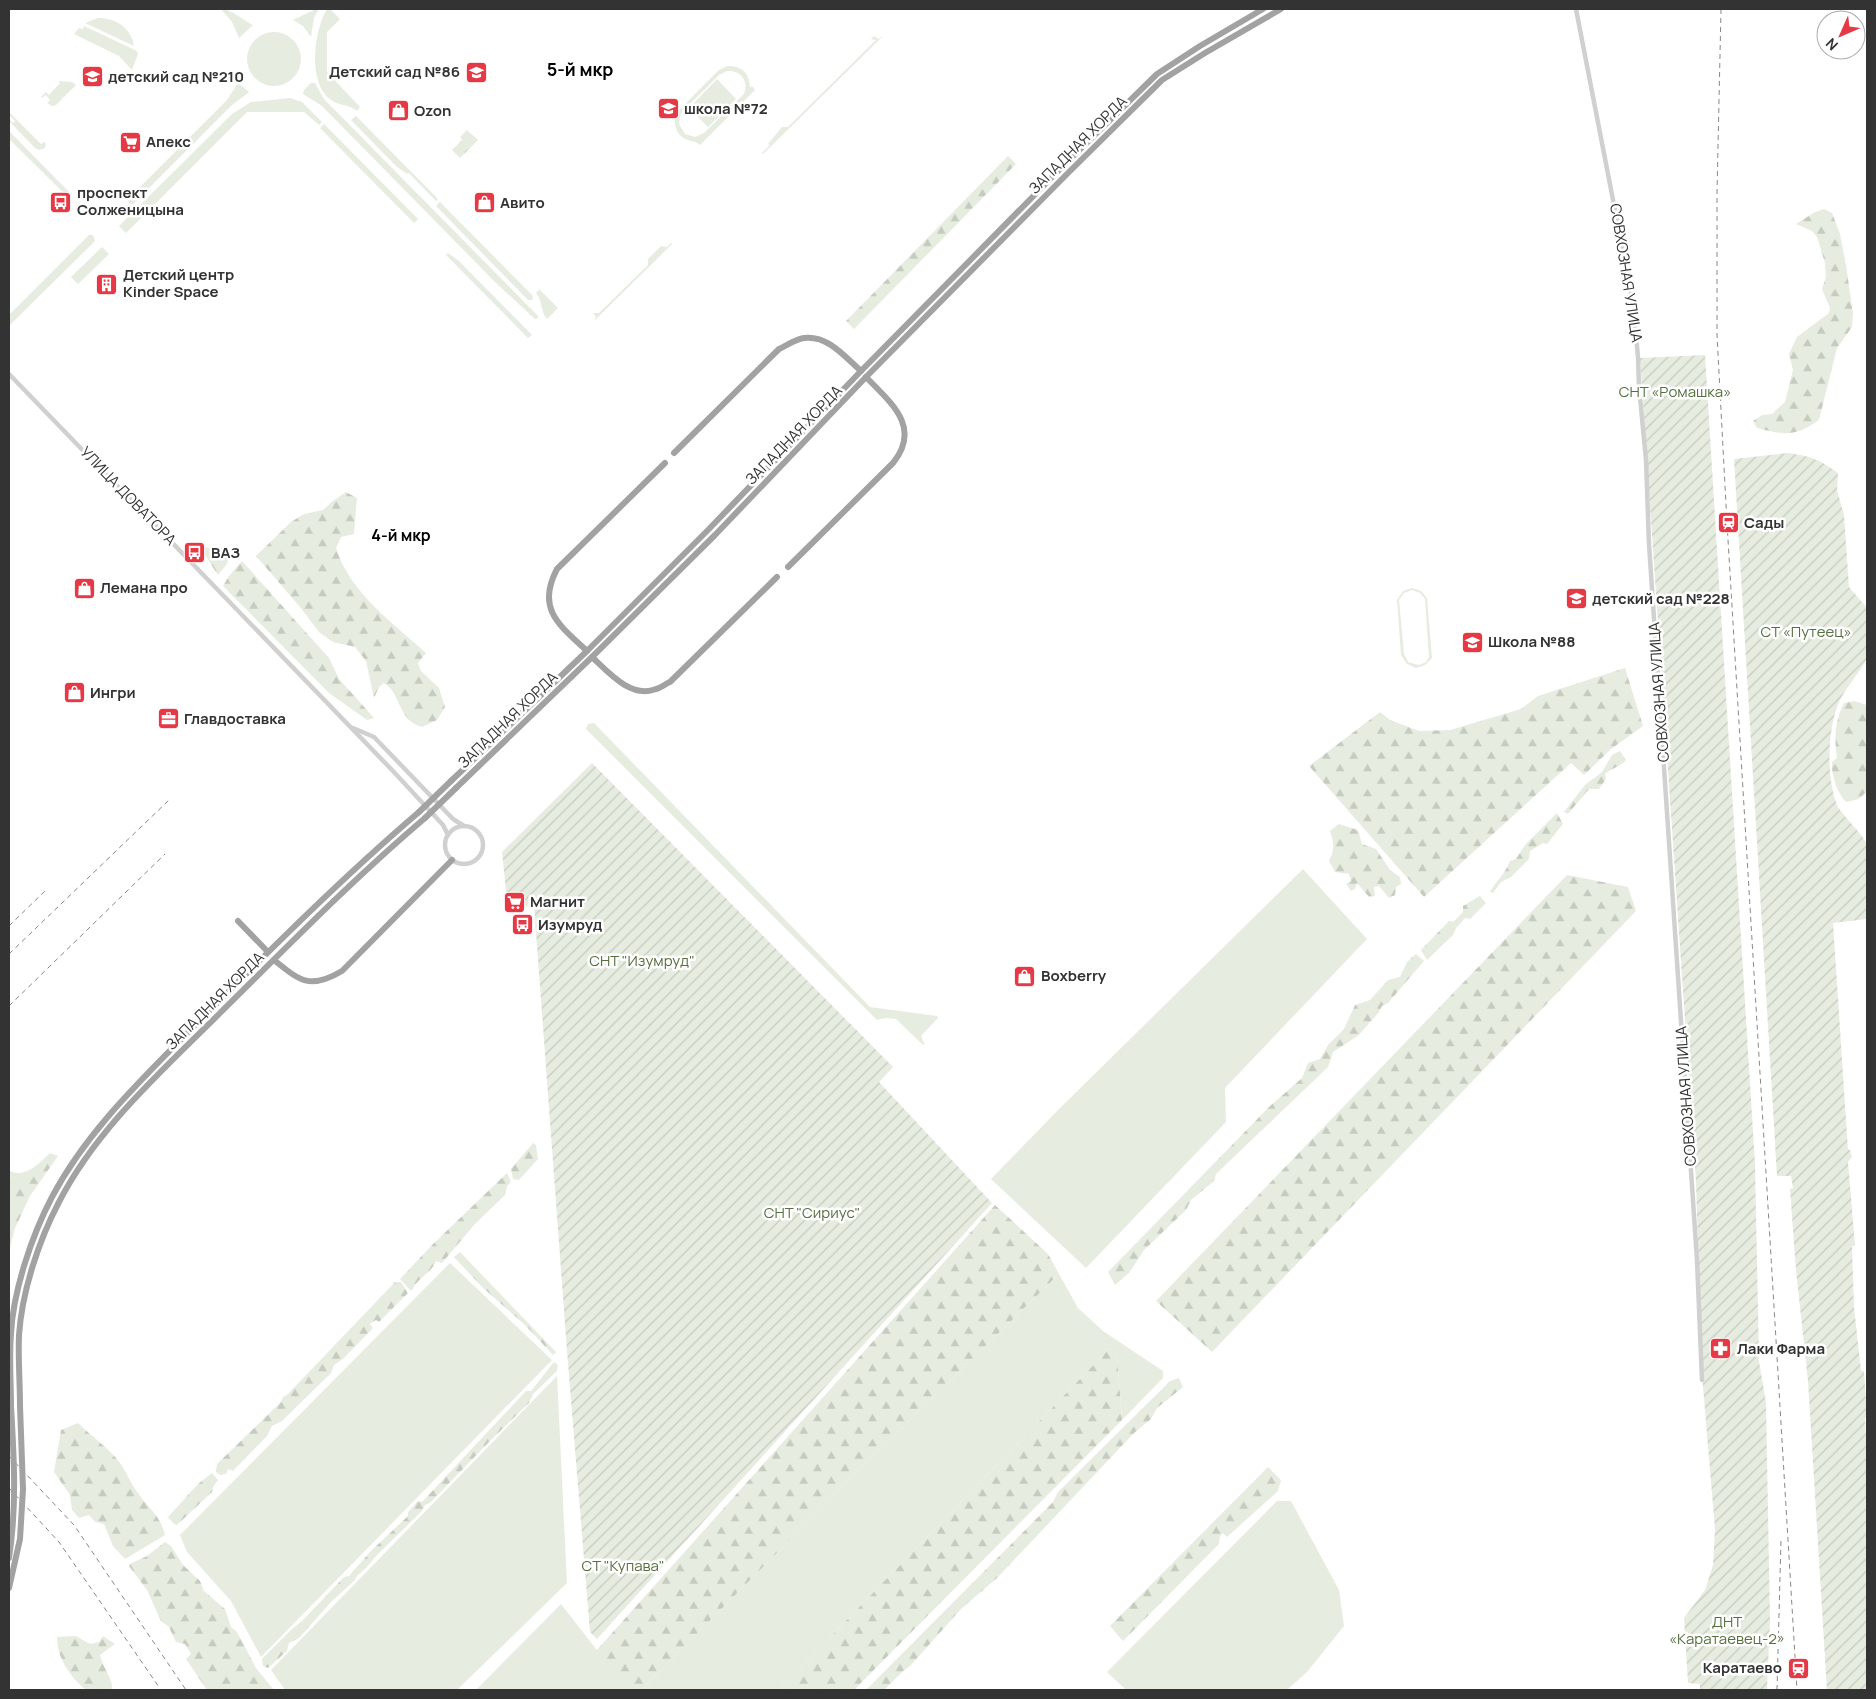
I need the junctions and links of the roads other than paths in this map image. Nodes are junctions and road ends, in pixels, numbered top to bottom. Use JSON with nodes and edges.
{"nodes":[{"id":1,"x":1263,"y":9,"type":"edge"},
{"id":2,"x":1281,"y":9,"type":"edge"},
{"id":3,"x":1576,"y":9,"type":"edge"},
{"id":4,"x":860,"y":371,"type":"junction"},
{"id":5,"x":9,"y":374,"type":"edge"},
{"id":6,"x":866,"y":377,"type":"junction"},
{"id":7,"x":674,"y":453,"type":"dead end"},
{"id":8,"x":665,"y":463,"type":"dead end"},
{"id":9,"x":788,"y":567,"type":"dead end"},
{"id":10,"x":777,"y":577,"type":"dead end"},
{"id":11,"x":587,"y":651,"type":"junction"},
{"id":12,"x":592,"y":657,"type":"junction"},
{"id":13,"x":350,"y":726,"type":"junction"},
{"id":14,"x":464,"y":826,"type":"junction"},
{"id":15,"x":448,"y":835,"type":"junction"},
{"id":16,"x":452,"y":860,"type":"junction"},
{"id":17,"x":238,"y":921,"type":"dead end"},
{"id":18,"x":268,"y":952,"type":"junction"},
{"id":19,"x":274,"y":960,"type":"junction"},
{"id":20,"x":1702,"y":1380,"type":"dead end"},
{"id":21,"x":9,"y":1558,"type":"edge"},
{"id":22,"x":9,"y":1588,"type":"edge"}],
"edges":[{"from":1,"to":4,"type":"highway","name":"ЗАПАДНАЯ ХОРДА"},
{"from":2,"to":6,"type":"highway","name":"ЗАПАДНАЯ ХОРДА"},
{"from":3,"to":20,"type":"street","name":"СОВХОЗНАЯ УЛИЦА"},
{"from":4,"to":7,"type":"highway"},
{"from":4,"to":11,"type":"highway","name":"ЗАПАДНАЯ ХОРДА"},
{"from":5,"to":13,"type":"street","name":"УЛИЦА ДОВАТОРА"},
{"from":6,"to":9,"type":"highway"},
{"from":6,"to":12,"type":"highway","name":"ЗАПАДНАЯ ХОРДА"},
{"from":8,"to":11,"type":"highway"},
{"from":10,"to":12,"type":"highway"},
{"from":11,"to":18,"type":"highway","name":"ЗАПАДНАЯ ХОРДА","bridge":true},
{"from":12,"to":19,"type":"highway","name":"ЗАПАДНАЯ ХОРДА","bridge":true},
{"from":13,"to":14,"type":"street","name":"УЛИЦА ДОВАТОРА"},
{"from":13,"to":15,"type":"street","name":"УЛИЦА ДОВАТОРА"},
{"from":14,"to":15,"type":"street"},
{"from":14,"to":16,"type":"street"},
{"from":15,"to":16,"type":"street"},
{"from":16,"to":19,"type":"highway"},
{"from":17,"to":18,"type":"highway"},
{"from":18,"to":21,"type":"highway","name":"ЗАПАДНАЯ ХОРДА","bridge":true},
{"from":19,"to":22,"type":"highway","name":"ЗАПАДНАЯ ХОРДА","bridge":true}]}
